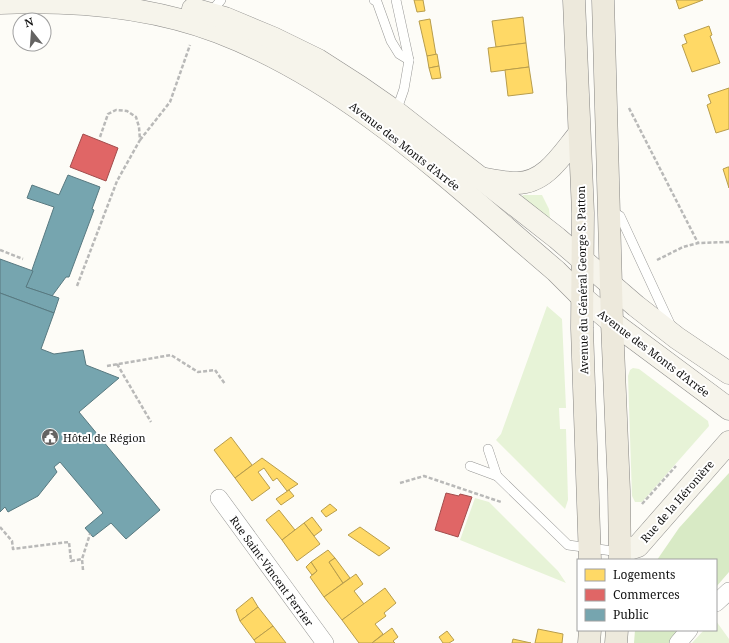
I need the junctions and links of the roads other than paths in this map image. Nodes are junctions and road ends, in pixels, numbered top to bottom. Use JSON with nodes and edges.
{"nodes":[{"id":1,"x":159,"y":0,"type":"edge"},
{"id":2,"x":374,"y":0,"type":"edge"},
{"id":3,"x":396,"y":0,"type":"edge"},
{"id":4,"x":574,"y":0,"type":"edge"},
{"id":5,"x":603,"y":0,"type":"edge"},
{"id":6,"x":0,"y":3,"type":"edge"},
{"id":7,"x":216,"y":7,"type":"edge"},
{"id":8,"x":409,"y":60,"type":"junction"},
{"id":9,"x":396,"y":112,"type":"junction"},
{"id":10,"x":579,"y":134,"type":"junction"},
{"id":11,"x":480,"y":178,"type":"junction"},
{"id":12,"x":609,"y":210,"type":"junction"},
{"id":13,"x":583,"y":260,"type":"junction"},
{"id":14,"x":611,"y":284,"type":"junction"},
{"id":15,"x":582,"y":297,"type":"junction"},
{"id":16,"x":612,"y":322,"type":"junction"},
{"id":17,"x":677,"y":338,"type":"junction"},
{"id":18,"x":729,"y":373,"type":"edge"},
{"id":19,"x":729,"y":409,"type":"edge"},
{"id":20,"x":729,"y":442,"type":"edge"},
{"id":21,"x":488,"y":449,"type":"dead end"},
{"id":22,"x":470,"y":466,"type":"dead end"},
{"id":23,"x":497,"y":476,"type":"junction"},
{"id":24,"x":220,"y":498,"type":"dead end"},
{"id":25,"x":589,"y":555,"type":"edge"},
{"id":26,"x":620,"y":556,"type":"edge"},
{"id":27,"x":729,"y":591,"type":"edge"},
{"id":28,"x":717,"y":602,"type":"edge"},
{"id":29,"x":590,"y":631,"type":"edge"},
{"id":30,"x":617,"y":631,"type":"edge"},
{"id":31,"x":688,"y":631,"type":"edge"},
{"id":32,"x":325,"y":643,"type":"edge"},
{"id":33,"x":589,"y":643,"type":"edge"},
{"id":34,"x":616,"y":643,"type":"edge"},
{"id":35,"x":678,"y":643,"type":"edge"}],
"edges":[{"from":1,"to":7,"type":"street","name":"Avenue des Monts d'Arrée"},
{"from":2,"to":8,"type":"lane"},
{"from":3,"to":8,"type":"lane"},
{"from":4,"to":10,"type":"main road","name":"Avenue du Général George S. Patton"},
{"from":5,"to":12,"type":"main road"},
{"from":6,"to":15,"type":"street","name":"Avenue des Monts d'Arrée"},
{"from":7,"to":9,"type":"street","name":"Avenue des Monts d'Arrée"},
{"from":8,"to":9,"type":"lane"},
{"from":9,"to":11,"type":"street","name":"Avenue des Monts d'Arrée"},
{"from":10,"to":11,"type":"street"},
{"from":10,"to":13,"type":"main road","name":"Avenue du Général George S. Patton"},
{"from":11,"to":13,"type":"street","name":"Avenue des Monts d'Arrée"},
{"from":12,"to":14,"type":"main road"},
{"from":12,"to":17,"type":"lane"},
{"from":13,"to":14,"type":"street","name":"Avenue des Monts d'Arrée"},
{"from":13,"to":15,"type":"main road","name":"Avenue du Général George S. Patton"},
{"from":14,"to":16,"type":"main road"},
{"from":14,"to":17,"type":"street","name":"Avenue des Monts d'Arrée"},
{"from":15,"to":16,"type":"street","name":"Avenue des Monts d'Arrée"},
{"from":15,"to":25,"type":"main road","name":"Avenue du Général George S. Patton"},
{"from":16,"to":19,"type":"street","name":"Avenue des Monts d'Arrée"},
{"from":16,"to":26,"type":"main road"},
{"from":17,"to":18,"type":"street","name":"Avenue des Monts d'Arrée"},
{"from":20,"to":26,"type":"street","name":"Rue de la Héronière"},
{"from":21,"to":23,"type":"lane"},
{"from":22,"to":23,"type":"lane"},
{"from":23,"to":25,"type":"lane"},
{"from":24,"to":32,"type":"street","name":"Rue Saint-Vincent Ferrier"},
{"from":25,"to":26,"type":"lane"},
{"from":27,"to":28,"type":"street"},
{"from":29,"to":33,"type":"main road"},
{"from":30,"to":34,"type":"main road"},
{"from":31,"to":35,"type":"street"}]}
